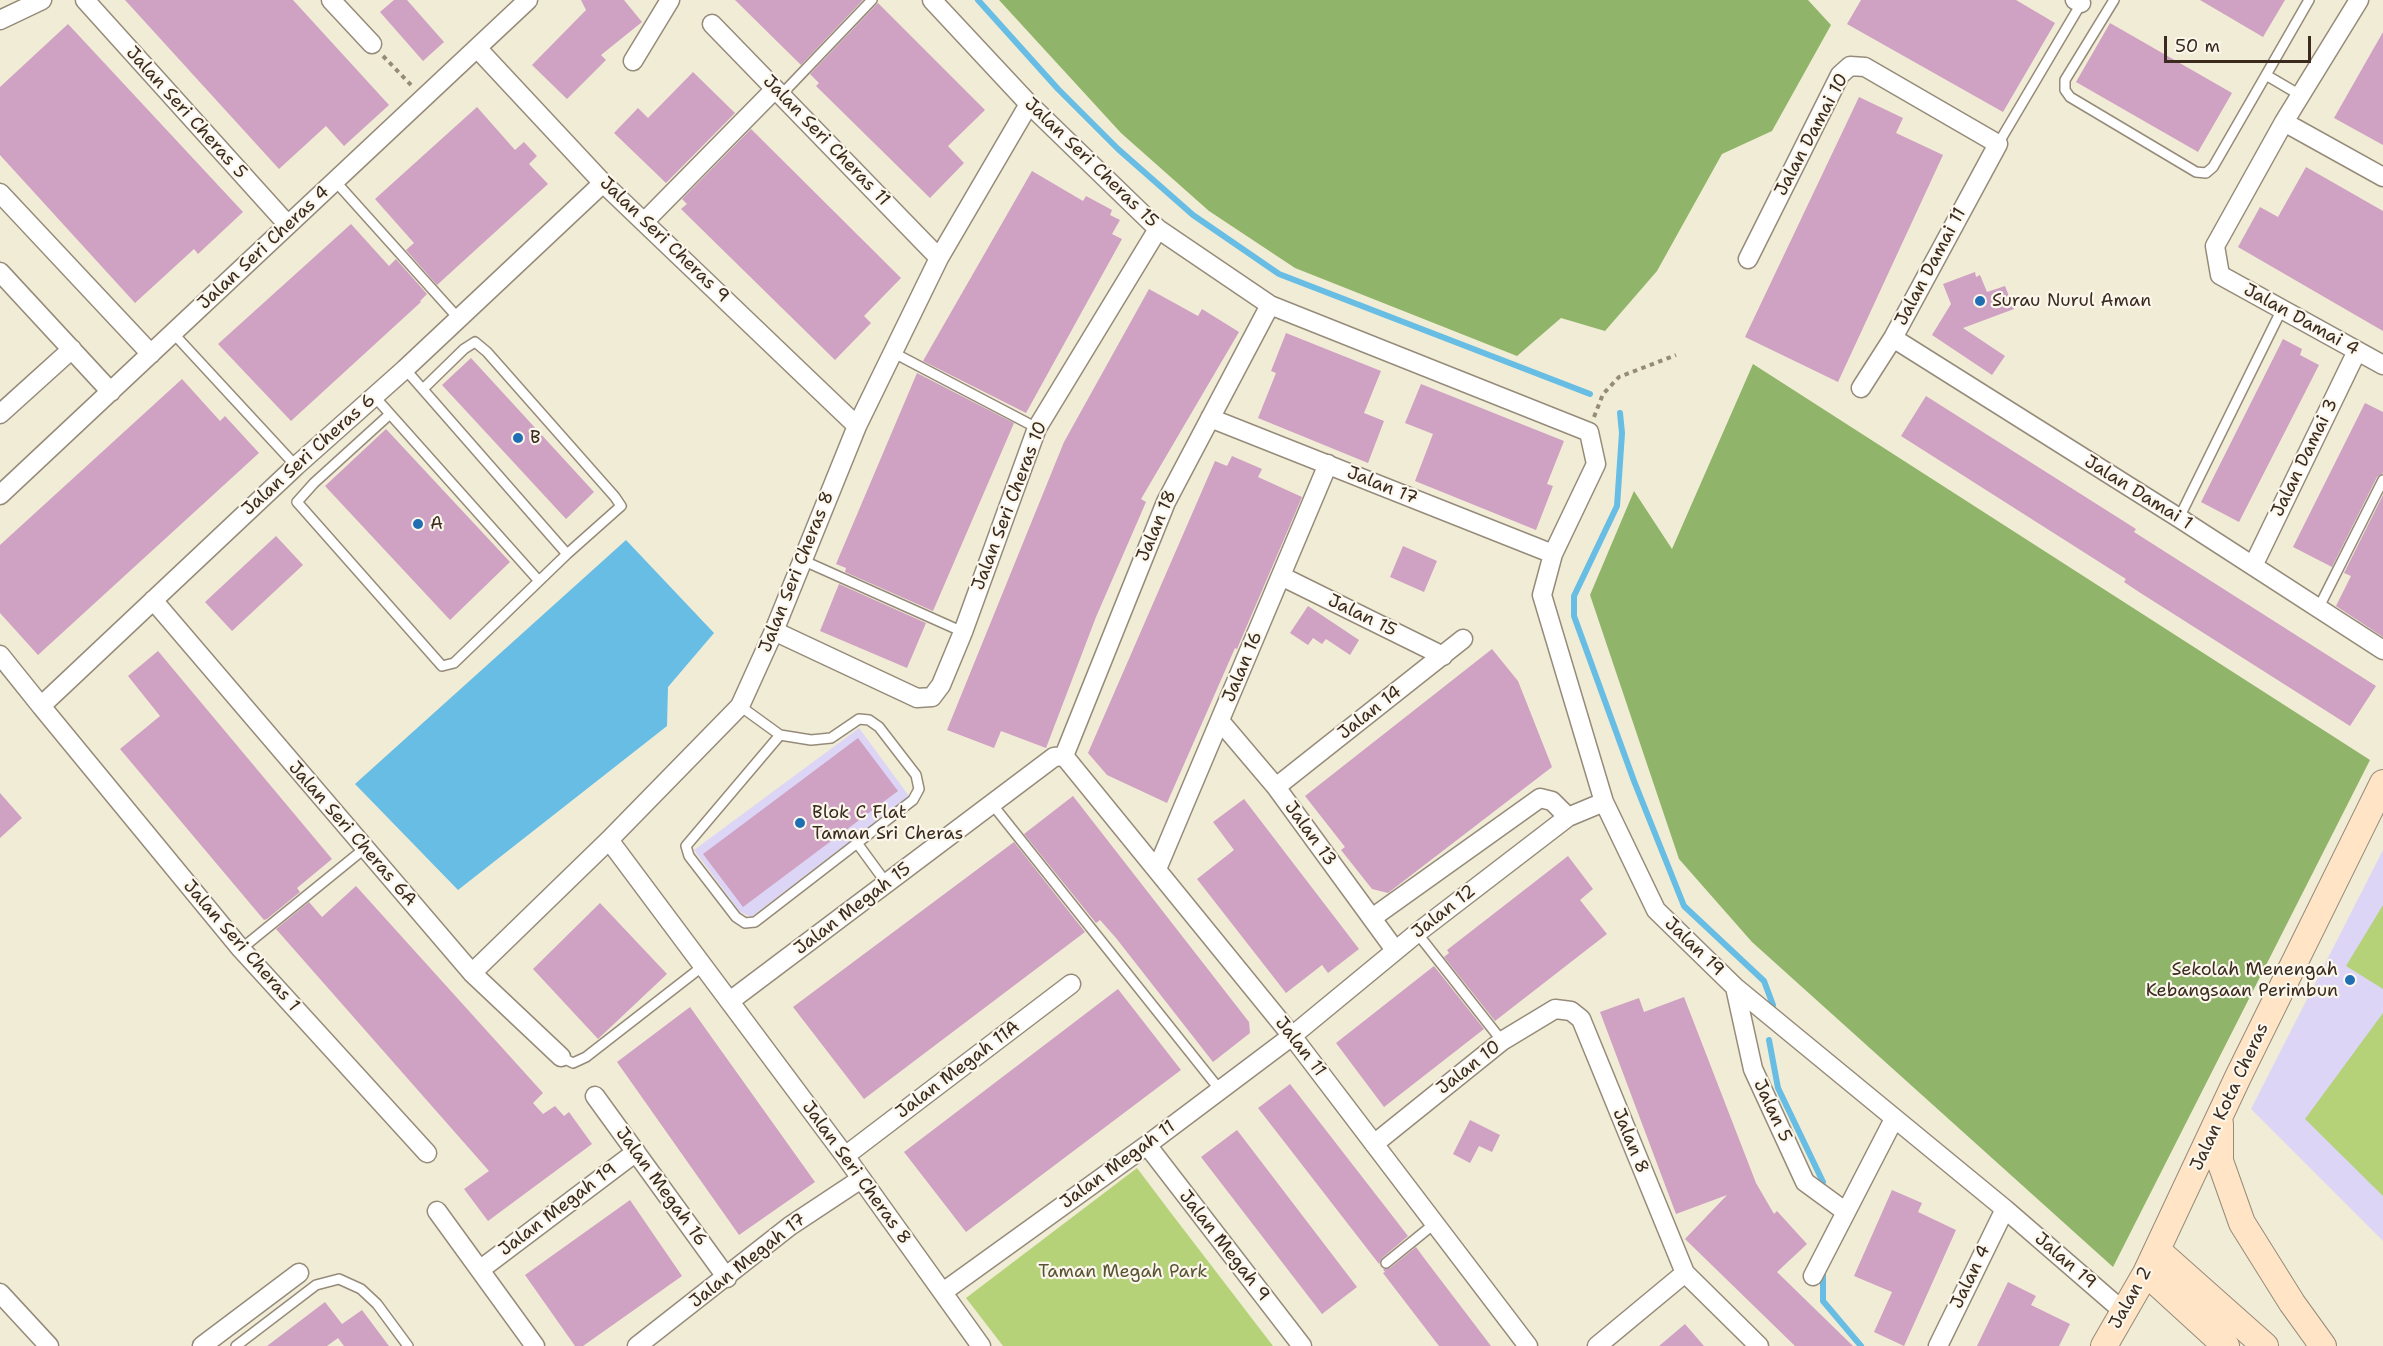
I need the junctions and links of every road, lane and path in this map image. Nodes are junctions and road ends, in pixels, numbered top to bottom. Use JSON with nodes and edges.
{"nodes":[{"id":1,"x":42,"y":0,"type":"edge"},
{"id":2,"x":85,"y":0,"type":"edge"},
{"id":3,"x":331,"y":0,"type":"edge"},
{"id":4,"x":528,"y":0,"type":"edge"},
{"id":5,"x":670,"y":0,"type":"edge"},
{"id":6,"x":872,"y":0,"type":"edge"},
{"id":7,"x":932,"y":0,"type":"edge"},
{"id":8,"x":2114,"y":0,"type":"edge"},
{"id":9,"x":2309,"y":0,"type":"edge"},
{"id":10,"x":2359,"y":0,"type":"edge"},
{"id":11,"x":2080,"y":1,"type":"edge"},
{"id":12,"x":0,"y":20,"type":"edge"},
{"id":13,"x":712,"y":24,"type":"dead end"},
{"id":14,"x":372,"y":44,"type":"joint"},
{"id":15,"x":477,"y":48,"type":"junction"},
{"id":16,"x":633,"y":61,"type":"dead end"},
{"id":17,"x":2266,"y":75,"type":"junction"},
{"id":18,"x":778,"y":92,"type":"junction"},
{"id":19,"x":2300,"y":95,"type":"junction"},
{"id":20,"x":423,"y":99,"type":"junction"},
{"id":21,"x":1029,"y":104,"type":"junction"},
{"id":22,"x":2284,"y":122,"type":"junction"},
{"id":23,"x":1998,"y":144,"type":"junction"},
{"id":24,"x":2383,"y":177,"type":"edge"},
{"id":25,"x":335,"y":181,"type":"junction"},
{"id":26,"x":603,"y":183,"type":"junction"},
{"id":27,"x":0,"y":193,"type":"edge"},
{"id":28,"x":644,"y":222,"type":"junction"},
{"id":29,"x":288,"y":225,"type":"junction"},
{"id":30,"x":1158,"y":229,"type":"junction"},
{"id":31,"x":939,"y":258,"type":"junction"},
{"id":32,"x":1748,"y":259,"type":"dead end"},
{"id":33,"x":0,"y":272,"type":"edge"},
{"id":34,"x":1270,"y":305,"type":"junction"},
{"id":35,"x":2282,"y":309,"type":"junction"},
{"id":36,"x":459,"y":319,"type":"junction"},
{"id":37,"x":173,"y":333,"type":"junction"},
{"id":38,"x":1893,"y":338,"type":"junction"},
{"id":39,"x":72,"y":349,"type":"junction"},
{"id":40,"x":2357,"y":351,"type":"junction"},
{"id":41,"x":894,"y":353,"type":"junction"},
{"id":42,"x":151,"y":354,"type":"junction"},
{"id":43,"x":1676,"y":355,"type":"dead end"},
{"id":44,"x":2383,"y":365,"type":"edge"},
{"id":45,"x":405,"y":369,"type":"junction"},
{"id":46,"x":1861,"y":388,"type":"dead end"},
{"id":47,"x":423,"y":389,"type":"junction"},
{"id":48,"x":111,"y":392,"type":"junction"},
{"id":49,"x":375,"y":396,"type":"junction"},
{"id":50,"x":0,"y":414,"type":"edge"},
{"id":51,"x":390,"y":414,"type":"junction"},
{"id":52,"x":1210,"y":418,"type":"junction"},
{"id":53,"x":857,"y":426,"type":"junction"},
{"id":54,"x":1037,"y":428,"type":"junction"},
{"id":55,"x":1589,"y":432,"type":"junction"},
{"id":56,"x":1328,"y":464,"type":"junction"},
{"id":57,"x":296,"y":466,"type":"junction"},
{"id":58,"x":2383,"y":480,"type":"edge"},
{"id":59,"x":0,"y":495,"type":"edge"},
{"id":60,"x":2179,"y":518,"type":"junction"},
{"id":61,"x":567,"y":554,"type":"junction"},
{"id":62,"x":1553,"y":554,"type":"junction"},
{"id":63,"x":802,"y":560,"type":"junction"},
{"id":64,"x":2253,"y":566,"type":"junction"},
{"id":65,"x":1281,"y":576,"type":"junction"},
{"id":66,"x":539,"y":581,"type":"junction"},
{"id":67,"x":153,"y":600,"type":"junction"},
{"id":68,"x":2318,"y":609,"type":"junction"},
{"id":69,"x":774,"y":631,"type":"junction"},
{"id":70,"x":963,"y":632,"type":"junction"},
{"id":71,"x":1463,"y":639,"type":"dead end"},
{"id":72,"x":2383,"y":650,"type":"edge"},
{"id":73,"x":0,"y":656,"type":"edge"},
{"id":74,"x":1443,"y":656,"type":"junction"},
{"id":75,"x":41,"y":706,"type":"junction"},
{"id":76,"x":740,"y":706,"type":"junction"},
{"id":77,"x":1220,"y":721,"type":"junction"},
{"id":78,"x":780,"y":735,"type":"junction"},
{"id":79,"x":1064,"y":756,"type":"junction"},
{"id":80,"x":1276,"y":788,"type":"junction"},
{"id":81,"x":2380,"y":796,"type":"edge"},
{"id":82,"x":1604,"y":802,"type":"junction"},
{"id":83,"x":992,"y":804,"type":"junction"},
{"id":84,"x":1568,"y":817,"type":"junction"},
{"id":85,"x":609,"y":840,"type":"junction"},
{"id":86,"x":857,"y":843,"type":"junction"},
{"id":87,"x":364,"y":849,"type":"junction"},
{"id":88,"x":1157,"y":869,"type":"junction"},
{"id":89,"x":887,"y":884,"type":"junction"},
{"id":90,"x":1372,"y":918,"type":"junction"},
{"id":91,"x":1417,"y":933,"type":"junction"},
{"id":92,"x":241,"y":949,"type":"junction"},
{"id":93,"x":1395,"y":950,"type":"junction"},
{"id":94,"x":703,"y":966,"type":"junction"},
{"id":95,"x":472,"y":973,"type":"junction"},
{"id":96,"x":1071,"y":984,"type":"dead end"},
{"id":97,"x":1735,"y":987,"type":"junction"},
{"id":98,"x":730,"y":1001,"type":"junction"},
{"id":99,"x":1571,"y":1011,"type":"joint"},
{"id":100,"x":1292,"y":1036,"type":"junction"},
{"id":101,"x":1502,"y":1041,"type":"junction"},
{"id":102,"x":561,"y":1057,"type":"joint"},
{"id":103,"x":1220,"y":1090,"type":"junction"},
{"id":104,"x":595,"y":1096,"type":"dead end"},
{"id":105,"x":2219,"y":1118,"type":"junction"},
{"id":106,"x":1894,"y":1119,"type":"junction"},
{"id":107,"x":1374,"y":1144,"type":"junction"},
{"id":108,"x":1147,"y":1146,"type":"junction"},
{"id":109,"x":636,"y":1152,"type":"junction"},
{"id":110,"x":428,"y":1153,"type":"dead end"},
{"id":111,"x":845,"y":1156,"type":"junction"},
{"id":112,"x":861,"y":1179,"type":"junction"},
{"id":113,"x":2005,"y":1209,"type":"junction"},
{"id":114,"x":437,"y":1211,"type":"dead end"},
{"id":115,"x":1846,"y":1212,"type":"junction"},
{"id":116,"x":1434,"y":1224,"type":"junction"},
{"id":117,"x":2157,"y":1250,"type":"junction"},
{"id":118,"x":1386,"y":1263,"type":"dead end"},
{"id":119,"x":481,"y":1269,"type":"junction"},
{"id":120,"x":298,"y":1273,"type":"dead end"},
{"id":121,"x":1685,"y":1273,"type":"junction"},
{"id":122,"x":2146,"y":1273,"type":"junction"},
{"id":123,"x":1813,"y":1276,"type":"dead end"},
{"id":124,"x":727,"y":1278,"type":"junction"},
{"id":125,"x":942,"y":1292,"type":"junction"},
{"id":126,"x":0,"y":1293,"type":"edge"},
{"id":127,"x":2124,"y":1312,"type":"junction"},
{"id":128,"x":212,"y":1343,"type":"edge"},
{"id":129,"x":49,"y":1346,"type":"edge"},
{"id":130,"x":236,"y":1346,"type":"edge"},
{"id":131,"x":408,"y":1346,"type":"edge"},
{"id":132,"x":535,"y":1346,"type":"edge"},
{"id":133,"x":637,"y":1346,"type":"edge"},
{"id":134,"x":981,"y":1346,"type":"edge"},
{"id":135,"x":1302,"y":1346,"type":"edge"},
{"id":136,"x":1528,"y":1346,"type":"edge"},
{"id":137,"x":1597,"y":1346,"type":"edge"},
{"id":138,"x":1759,"y":1346,"type":"edge"},
{"id":139,"x":1938,"y":1346,"type":"edge"},
{"id":140,"x":2104,"y":1346,"type":"edge"},
{"id":141,"x":2226,"y":1346,"type":"edge"},
{"id":142,"x":2265,"y":1346,"type":"edge"},
{"id":143,"x":2323,"y":1346,"type":"edge"}],
"edges":[{"from":1,"to":12,"type":"street"},
{"from":2,"to":29,"type":"street","name":"Jalan Seri Cheras 5"},
{"from":3,"to":14,"type":"street"},
{"from":4,"to":15,"type":"street","name":"Jalan Seri Cheras 4"},
{"from":5,"to":16,"type":"street"},
{"from":6,"to":18,"type":"lane"},
{"from":7,"to":21,"type":"street","name":"Jalan Seri Cheras 15"},
{"from":8,"to":17,"type":"lane"},
{"from":9,"to":17,"type":"lane"},
{"from":10,"to":19,"type":"street"},
{"from":11,"to":23,"type":"lane"},
{"from":13,"to":18,"type":"street","name":"Jalan Seri Cheras 11"},
{"from":14,"to":20,"type":"path"},
{"from":15,"to":20,"type":"street","name":"Jalan Seri Cheras 4"},
{"from":15,"to":26,"type":"street","name":"Jalan Seri Cheras 9"},
{"from":17,"to":19,"type":"lane"},
{"from":18,"to":28,"type":"street"},
{"from":18,"to":31,"type":"street","name":"Jalan Seri Cheras 11"},
{"from":19,"to":22,"type":"street"},
{"from":20,"to":25,"type":"street","name":"Jalan Seri Cheras 4"},
{"from":21,"to":30,"type":"street","name":"Jalan Seri Cheras 15"},
{"from":21,"to":31,"type":"street","name":"Jalan Seri Cheras 8"},
{"from":22,"to":24,"type":"street"},
{"from":22,"to":35,"type":"street","name":"Jalan Damai 4"},
{"from":23,"to":32,"type":"street","name":"Jalan Damai 10"},
{"from":23,"to":38,"type":"street","name":"Jalan Damai 11"},
{"from":25,"to":29,"type":"street","name":"Jalan Seri Cheras 4"},
{"from":25,"to":36,"type":"lane"},
{"from":26,"to":28,"type":"street","name":"Jalan Seri Cheras 9"},
{"from":26,"to":36,"type":"street","name":"Jalan Seri Cheras 6"},
{"from":27,"to":42,"type":"street"},
{"from":28,"to":53,"type":"street","name":"Jalan Seri Cheras 9"},
{"from":29,"to":37,"type":"street","name":"Jalan Seri Cheras 4"},
{"from":30,"to":34,"type":"street","name":"Jalan Seri Cheras 15"},
{"from":30,"to":54,"type":"street","name":"Jalan Seri Cheras 10"},
{"from":31,"to":41,"type":"street","name":"Jalan Seri Cheras 8"},
{"from":33,"to":39,"type":"street"},
{"from":34,"to":52,"type":"street","name":"Jalan 18"},
{"from":34,"to":55,"type":"street"},
{"from":35,"to":40,"type":"street","name":"Jalan Damai 4"},
{"from":35,"to":60,"type":"lane"},
{"from":36,"to":45,"type":"street","name":"Jalan Seri Cheras 6"},
{"from":37,"to":42,"type":"street","name":"Jalan Seri Cheras 4"},
{"from":37,"to":57,"type":"lane"},
{"from":38,"to":46,"type":"street","name":"Jalan Damai 11"},
{"from":38,"to":60,"type":"street","name":"Jalan Damai 1"},
{"from":39,"to":48,"type":"street"},
{"from":39,"to":50,"type":"street"},
{"from":40,"to":44,"type":"street","name":"Jalan Damai 4"},
{"from":40,"to":64,"type":"street","name":"Jalan Damai 3"},
{"from":41,"to":53,"type":"street","name":"Jalan Seri Cheras 8"},
{"from":41,"to":54,"type":"lane"},
{"from":42,"to":48,"type":"street","name":"Jalan Seri Cheras 4"},
{"from":43,"to":55,"type":"path"},
{"from":45,"to":47,"type":"lane"},
{"from":45,"to":49,"type":"street","name":"Jalan Seri Cheras 6"},
{"from":47,"to":61,"type":"lane"},
{"from":47,"to":61,"type":"lane"},
{"from":48,"to":59,"type":"street","name":"Jalan Seri Cheras 4"},
{"from":49,"to":51,"type":"lane"},
{"from":49,"to":57,"type":"street","name":"Jalan Seri Cheras 6"},
{"from":51,"to":66,"type":"lane"},
{"from":51,"to":66,"type":"lane"},
{"from":52,"to":56,"type":"street","name":"Jalan 17"},
{"from":52,"to":79,"type":"street","name":"Jalan 18"},
{"from":53,"to":63,"type":"street","name":"Jalan Seri Cheras 8"},
{"from":54,"to":70,"type":"street","name":"Jalan Seri Cheras 10"},
{"from":55,"to":62,"type":"street","name":"Jalan 19"},
{"from":56,"to":62,"type":"street","name":"Jalan 17"},
{"from":56,"to":65,"type":"street","name":"Jalan 16"},
{"from":57,"to":67,"type":"street","name":"Jalan Seri Cheras 6"},
{"from":58,"to":68,"type":"lane"},
{"from":60,"to":64,"type":"street","name":"Jalan Damai 1"},
{"from":61,"to":66,"type":"lane"},
{"from":62,"to":82,"type":"street","name":"Jalan 19"},
{"from":63,"to":69,"type":"street","name":"Jalan Seri Cheras 8"},
{"from":63,"to":70,"type":"lane"},
{"from":64,"to":68,"type":"street","name":"Jalan Damai 1"},
{"from":65,"to":74,"type":"street","name":"Jalan 15"},
{"from":65,"to":77,"type":"street","name":"Jalan 16"},
{"from":67,"to":75,"type":"street","name":"Jalan Seri Cheras 6"},
{"from":67,"to":87,"type":"street","name":"Jalan Seri Cheras 6A"},
{"from":68,"to":72,"type":"street","name":"Jalan Damai 1"},
{"from":69,"to":70,"type":"street","name":"Jalan Seri Cheras 10"},
{"from":69,"to":76,"type":"street","name":"Jalan Seri Cheras 8"},
{"from":71,"to":74,"type":"street","name":"Jalan 14"},
{"from":73,"to":75,"type":"street"},
{"from":74,"to":80,"type":"street","name":"Jalan 14"},
{"from":75,"to":92,"type":"street","name":"Jalan Seri Cheras 1"},
{"from":76,"to":78,"type":"lane"},
{"from":76,"to":85,"type":"street","name":"Jalan Seri Cheras 8"},
{"from":77,"to":80,"type":"street","name":"Jalan 13"},
{"from":77,"to":88,"type":"street","name":"Jalan 16"},
{"from":78,"to":86,"type":"lane"},
{"from":78,"to":86,"type":"lane"},
{"from":79,"to":83,"type":"street","name":"Jalan Megah 15"},
{"from":79,"to":88,"type":"street","name":"Jalan 11"},
{"from":80,"to":90,"type":"street","name":"Jalan 13"},
{"from":81,"to":105,"type":"street","name":"Jalan Kota Cheras"},
{"from":82,"to":84,"type":"street","name":"Jalan 12"},
{"from":82,"to":97,"type":"street","name":"Jalan 19"},
{"from":83,"to":89,"type":"street","name":"Jalan Megah 15"},
{"from":83,"to":103,"type":"lane"},
{"from":84,"to":90,"type":"street"},
{"from":84,"to":91,"type":"street","name":"Jalan 12"},
{"from":85,"to":94,"type":"street","name":"Jalan Seri Cheras 8"},
{"from":85,"to":95,"type":"street","name":"Jalan Seri Cheras 8"},
{"from":86,"to":89,"type":"lane"},
{"from":87,"to":92,"type":"lane"},
{"from":87,"to":95,"type":"street","name":"Jalan Seri Cheras 6A"},
{"from":88,"to":100,"type":"street","name":"Jalan 11"},
{"from":89,"to":98,"type":"street","name":"Jalan Megah 15"},
{"from":90,"to":93,"type":"street","name":"Jalan 13"},
{"from":91,"to":93,"type":"street","name":"Jalan 12"},
{"from":91,"to":101,"type":"lane"},
{"from":92,"to":110,"type":"street","name":"Jalan Seri Cheras 1"},
{"from":93,"to":100,"type":"street","name":"Jalan 12"},
{"from":94,"to":98,"type":"street","name":"Jalan Seri Cheras 8"},
{"from":94,"to":102,"type":"lane"},
{"from":95,"to":102,"type":"street","name":"Jalan Seri Cheras 6A"},
{"from":96,"to":111,"type":"street","name":"Jalan Megah 11A"},
{"from":97,"to":106,"type":"street","name":"Jalan 19"},
{"from":97,"to":115,"type":"street","name":"Jalan 5"},
{"from":98,"to":111,"type":"street","name":"Jalan Seri Cheras 8"},
{"from":99,"to":101,"type":"street","name":"Jalan 10"},
{"from":99,"to":121,"type":"street","name":"Jalan 8"},
{"from":100,"to":103,"type":"street","name":"Jalan Megah 11"},
{"from":100,"to":107,"type":"street","name":"Jalan 11"},
{"from":101,"to":107,"type":"street","name":"Jalan 10"},
{"from":103,"to":108,"type":"street","name":"Jalan Megah 11"},
{"from":104,"to":109,"type":"street","name":"Jalan Megah 16"},
{"from":105,"to":117,"type":"street","name":"Jalan Kota Cheras"},
{"from":105,"to":143,"type":"street"},
{"from":106,"to":113,"type":"street","name":"Jalan 19"},
{"from":106,"to":115,"type":"street"},
{"from":107,"to":116,"type":"street","name":"Jalan 11"},
{"from":108,"to":125,"type":"street","name":"Jalan Megah 11"},
{"from":108,"to":135,"type":"street","name":"Jalan Megah 9"},
{"from":109,"to":119,"type":"street","name":"Jalan Megah 19"},
{"from":109,"to":124,"type":"street","name":"Jalan Megah 16"},
{"from":111,"to":112,"type":"street","name":"Jalan Seri Cheras 8"},
{"from":112,"to":124,"type":"street","name":"Jalan Megah 17"},
{"from":112,"to":125,"type":"street","name":"Jalan Seri Cheras 8"},
{"from":113,"to":127,"type":"street","name":"Jalan 19"},
{"from":113,"to":139,"type":"street","name":"Jalan 4"},
{"from":114,"to":119,"type":"street"},
{"from":115,"to":123,"type":"street"},
{"from":116,"to":118,"type":"lane"},
{"from":116,"to":136,"type":"street","name":"Jalan 11"},
{"from":117,"to":122,"type":"street","name":"Jalan 2"},
{"from":117,"to":142,"type":"street"},
{"from":119,"to":132,"type":"street"},
{"from":120,"to":128,"type":"street"},
{"from":121,"to":137,"type":"street"},
{"from":121,"to":138,"type":"street","name":"Jalan 8"},
{"from":122,"to":127,"type":"street","name":"Jalan 2"},
{"from":122,"to":141,"type":"street"},
{"from":124,"to":133,"type":"street","name":"Jalan Megah 17"},
{"from":125,"to":134,"type":"street","name":"Jalan Seri Cheras 8"},
{"from":126,"to":129,"type":"street"},
{"from":127,"to":140,"type":"street","name":"Jalan 2"},
{"from":130,"to":131,"type":"lane"}]}
